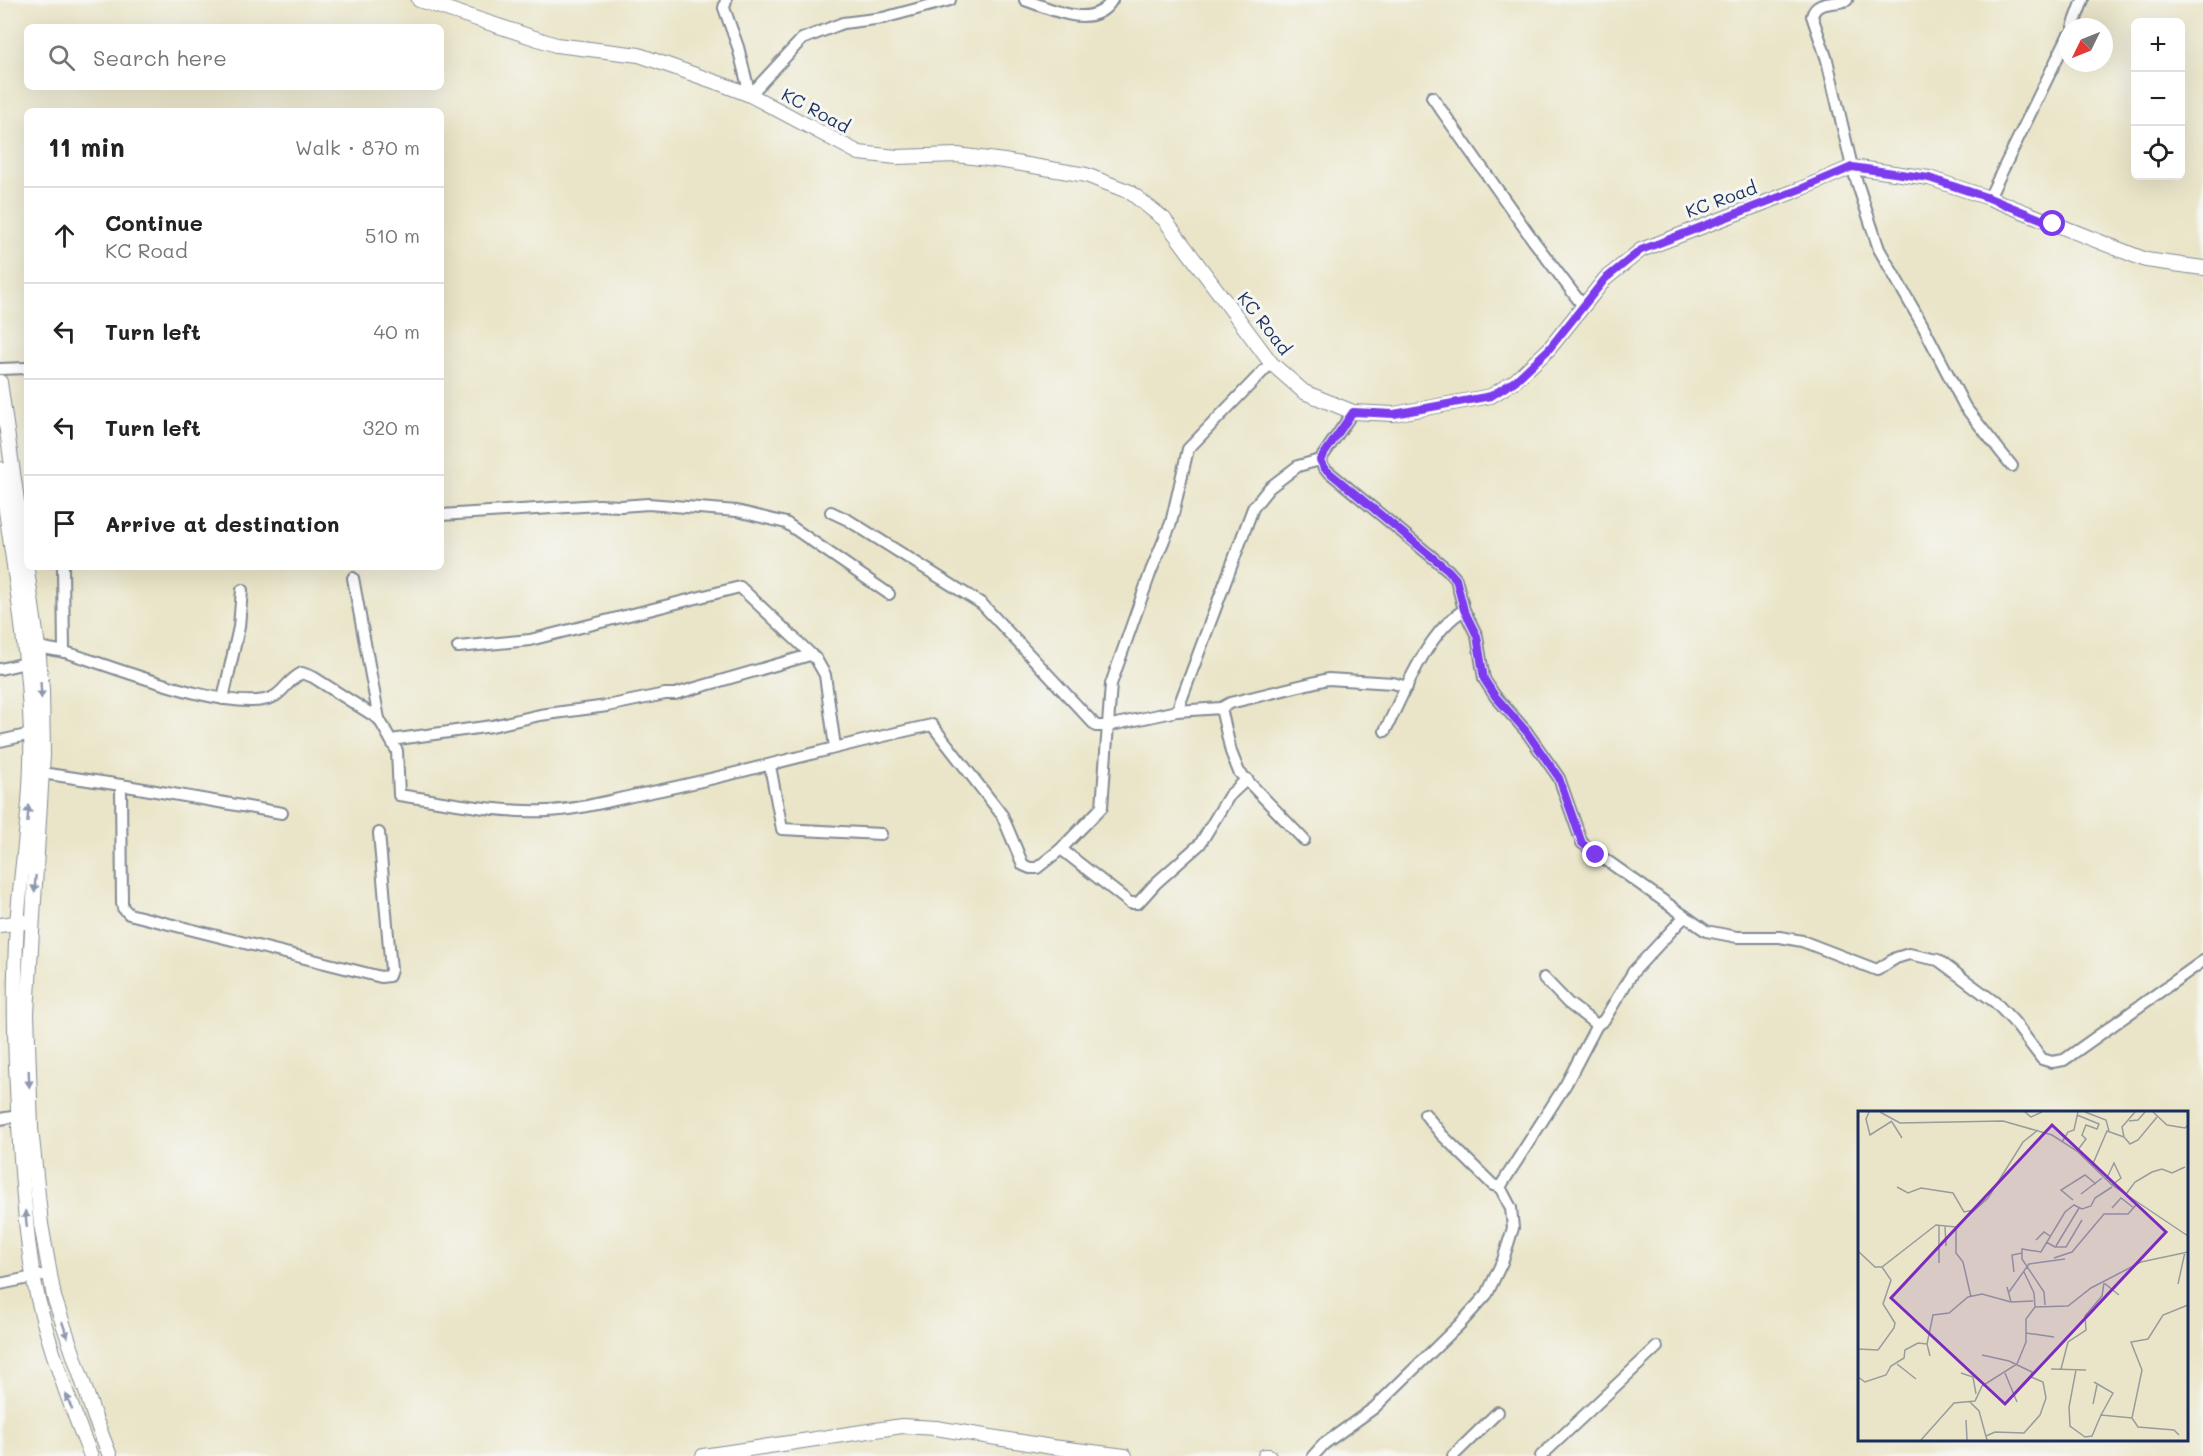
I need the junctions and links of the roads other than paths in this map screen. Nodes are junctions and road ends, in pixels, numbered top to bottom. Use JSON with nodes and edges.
{"nodes":[{"id":1,"x":419,"y":0,"type":"edge"},
{"id":2,"x":726,"y":0,"type":"edge"},
{"id":3,"x":950,"y":0,"type":"edge"},
{"id":4,"x":1025,"y":0,"type":"edge"},
{"id":5,"x":1112,"y":0,"type":"edge"},
{"id":6,"x":1847,"y":0,"type":"edge"},
{"id":7,"x":2083,"y":0,"type":"edge"},
{"id":8,"x":2076,"y":18,"type":"edge"},
{"id":9,"x":2059,"y":54,"type":"edge"},
{"id":10,"x":750,"y":95,"type":"junction"},
{"id":11,"x":1432,"y":97,"type":"dead end"},
{"id":12,"x":1852,"y":167,"type":"junction"},
{"id":13,"x":1989,"y":198,"type":"junction"},
{"id":14,"x":2203,"y":268,"type":"edge"},
{"id":15,"x":1583,"y":306,"type":"junction"},
{"id":16,"x":1271,"y":363,"type":"junction"},
{"id":17,"x":24,"y":368,"type":"edge"},
{"id":18,"x":0,"y":369,"type":"edge"},
{"id":19,"x":0,"y":382,"type":"edge"},
{"id":20,"x":1,"y":405,"type":"edge"},
{"id":21,"x":1353,"y":412,"type":"junction"},
{"id":22,"x":1320,"y":460,"type":"junction"},
{"id":23,"x":2012,"y":466,"type":"dead end"},
{"id":24,"x":0,"y":469,"type":"edge"},
{"id":25,"x":3,"y":508,"type":"edge"},
{"id":26,"x":831,"y":513,"type":"dead end"},
{"id":27,"x":444,"y":515,"type":"edge"},
{"id":28,"x":63,"y":570,"type":"edge"},
{"id":29,"x":353,"y":578,"type":"dead end"},
{"id":30,"x":242,"y":590,"type":"dead end"},
{"id":31,"x":889,"y":594,"type":"dead end"},
{"id":32,"x":1464,"y":610,"type":"junction"},
{"id":33,"x":26,"y":611,"type":"junction"},
{"id":34,"x":38,"y":647,"type":"junction"},
{"id":35,"x":458,"y":647,"type":"dead end"},
{"id":36,"x":64,"y":652,"type":"junction"},
{"id":37,"x":810,"y":654,"type":"junction"},
{"id":38,"x":26,"y":663,"type":"junction"},
{"id":39,"x":0,"y":669,"type":"edge"},
{"id":40,"x":1407,"y":687,"type":"junction"},
{"id":41,"x":223,"y":699,"type":"junction"},
{"id":42,"x":1221,"y":708,"type":"junction"},
{"id":43,"x":1177,"y":711,"type":"junction"},
{"id":44,"x":379,"y":719,"type":"junction"},
{"id":45,"x":1107,"y":726,"type":"junction"},
{"id":46,"x":1385,"y":731,"type":"dead end"},
{"id":47,"x":31,"y":734,"type":"junction"},
{"id":48,"x":391,"y":740,"type":"junction"},
{"id":49,"x":0,"y":741,"type":"edge"},
{"id":50,"x":835,"y":747,"type":"junction"},
{"id":51,"x":770,"y":766,"type":"junction"},
{"id":52,"x":42,"y":773,"type":"junction"},
{"id":53,"x":1247,"y":779,"type":"junction"},
{"id":54,"x":121,"y":785,"type":"junction"},
{"id":55,"x":282,"y":813,"type":"dead end"},
{"id":56,"x":379,"y":832,"type":"dead end"},
{"id":57,"x":881,"y":834,"type":"dead end"},
{"id":58,"x":1304,"y":840,"type":"dead end"},
{"id":59,"x":1061,"y":849,"type":"junction"},
{"id":60,"x":1685,"y":916,"type":"junction"},
{"id":61,"x":25,"y":922,"type":"junction"},
{"id":62,"x":0,"y":925,"type":"edge"},
{"id":63,"x":2203,"y":961,"type":"edge"},
{"id":64,"x":1544,"y":978,"type":"dead end"},
{"id":65,"x":1597,"y":1025,"type":"junction"},
{"id":66,"x":1425,"y":1114,"type":"dead end"},
{"id":67,"x":18,"y":1116,"type":"junction"},
{"id":68,"x":0,"y":1119,"type":"edge"},
{"id":69,"x":1500,"y":1187,"type":"junction"},
{"id":70,"x":48,"y":1274,"type":"junction"},
{"id":71,"x":33,"y":1277,"type":"junction"},
{"id":72,"x":0,"y":1284,"type":"edge"},
{"id":73,"x":1657,"y":1347,"type":"dead end"},
{"id":74,"x":1498,"y":1412,"type":"dead end"},
{"id":75,"x":1073,"y":1453,"type":"edge"},
{"id":76,"x":91,"y":1456,"type":"edge"},
{"id":77,"x":110,"y":1456,"type":"edge"},
{"id":78,"x":703,"y":1456,"type":"edge"},
{"id":79,"x":1125,"y":1456,"type":"edge"},
{"id":80,"x":1313,"y":1456,"type":"edge"},
{"id":81,"x":1454,"y":1456,"type":"edge"},
{"id":82,"x":1541,"y":1456,"type":"edge"}],
"edges":[{"from":1,"to":10,"type":"main road","name":"KC Road"},
{"from":2,"to":10,"type":"street"},
{"from":3,"to":10,"type":"street"},
{"from":4,"to":5,"type":"street"},
{"from":6,"to":12,"type":"street"},
{"from":7,"to":8,"type":"street"},
{"from":9,"to":13,"type":"street"},
{"from":10,"to":16,"type":"main road","name":"KC Road"},
{"from":11,"to":15,"type":"street"},
{"from":12,"to":13,"type":"main road"},
{"from":12,"to":15,"type":"main road","name":"KC Road"},
{"from":12,"to":23,"type":"street"},
{"from":13,"to":14,"type":"main road"},
{"from":15,"to":21,"type":"main road","name":"KC Road"},
{"from":16,"to":21,"type":"main road","name":"KC Road"},
{"from":16,"to":45,"type":"street"},
{"from":17,"to":18,"type":"street"},
{"from":19,"to":20,"type":"main road"},
{"from":20,"to":33,"type":"main road"},
{"from":21,"to":22,"type":"street"},
{"from":22,"to":32,"type":"street"},
{"from":22,"to":43,"type":"street"},
{"from":24,"to":25,"type":"main road"},
{"from":25,"to":33,"type":"main road"},
{"from":26,"to":45,"type":"street"},
{"from":27,"to":31,"type":"street"},
{"from":28,"to":36,"type":"street"},
{"from":29,"to":44,"type":"street"},
{"from":30,"to":41,"type":"street"},
{"from":32,"to":40,"type":"street"},
{"from":32,"to":60,"type":"street"},
{"from":33,"to":34,"type":"main road"},
{"from":33,"to":38,"type":"main road"},
{"from":34,"to":36,"type":"street"},
{"from":34,"to":52,"type":"main road","one_way":true},
{"from":35,"to":37,"type":"street"},
{"from":36,"to":41,"type":"street"},
{"from":37,"to":48,"type":"street"},
{"from":37,"to":50,"type":"street"},
{"from":38,"to":39,"type":"street"},
{"from":38,"to":47,"type":"main road"},
{"from":40,"to":42,"type":"street"},
{"from":40,"to":46,"type":"street"},
{"from":41,"to":44,"type":"street"},
{"from":42,"to":43,"type":"street"},
{"from":42,"to":53,"type":"street"},
{"from":43,"to":45,"type":"street"},
{"from":44,"to":48,"type":"street"},
{"from":45,"to":59,"type":"street"},
{"from":47,"to":49,"type":"street"},
{"from":61,"to":47,"type":"main road","one_way":true},
{"from":48,"to":51,"type":"street"},
{"from":50,"to":51,"type":"street"},
{"from":50,"to":59,"type":"street"},
{"from":51,"to":57,"type":"street"},
{"from":52,"to":54,"type":"street"},
{"from":52,"to":61,"type":"main road","one_way":true},
{"from":53,"to":58,"type":"street"},
{"from":53,"to":59,"type":"street"},
{"from":54,"to":55,"type":"street"},
{"from":54,"to":56,"type":"street"},
{"from":60,"to":63,"type":"street"},
{"from":60,"to":65,"type":"street"},
{"from":61,"to":62,"type":"main road"},
{"from":61,"to":67,"type":"main road"},
{"from":61,"to":70,"type":"main road","one_way":true},
{"from":64,"to":65,"type":"street"},
{"from":65,"to":69,"type":"street"},
{"from":66,"to":69,"type":"street"},
{"from":67,"to":68,"type":"street"},
{"from":71,"to":67,"type":"main road","one_way":true},
{"from":69,"to":80,"type":"street"},
{"from":70,"to":71,"type":"street"},
{"from":70,"to":77,"type":"main road","one_way":true},
{"from":71,"to":72,"type":"street"},
{"from":76,"to":71,"type":"main road","one_way":true},
{"from":73,"to":82,"type":"street"},
{"from":74,"to":81,"type":"street"},
{"from":75,"to":78,"type":"main road"},
{"from":75,"to":79,"type":"main road"}]}
